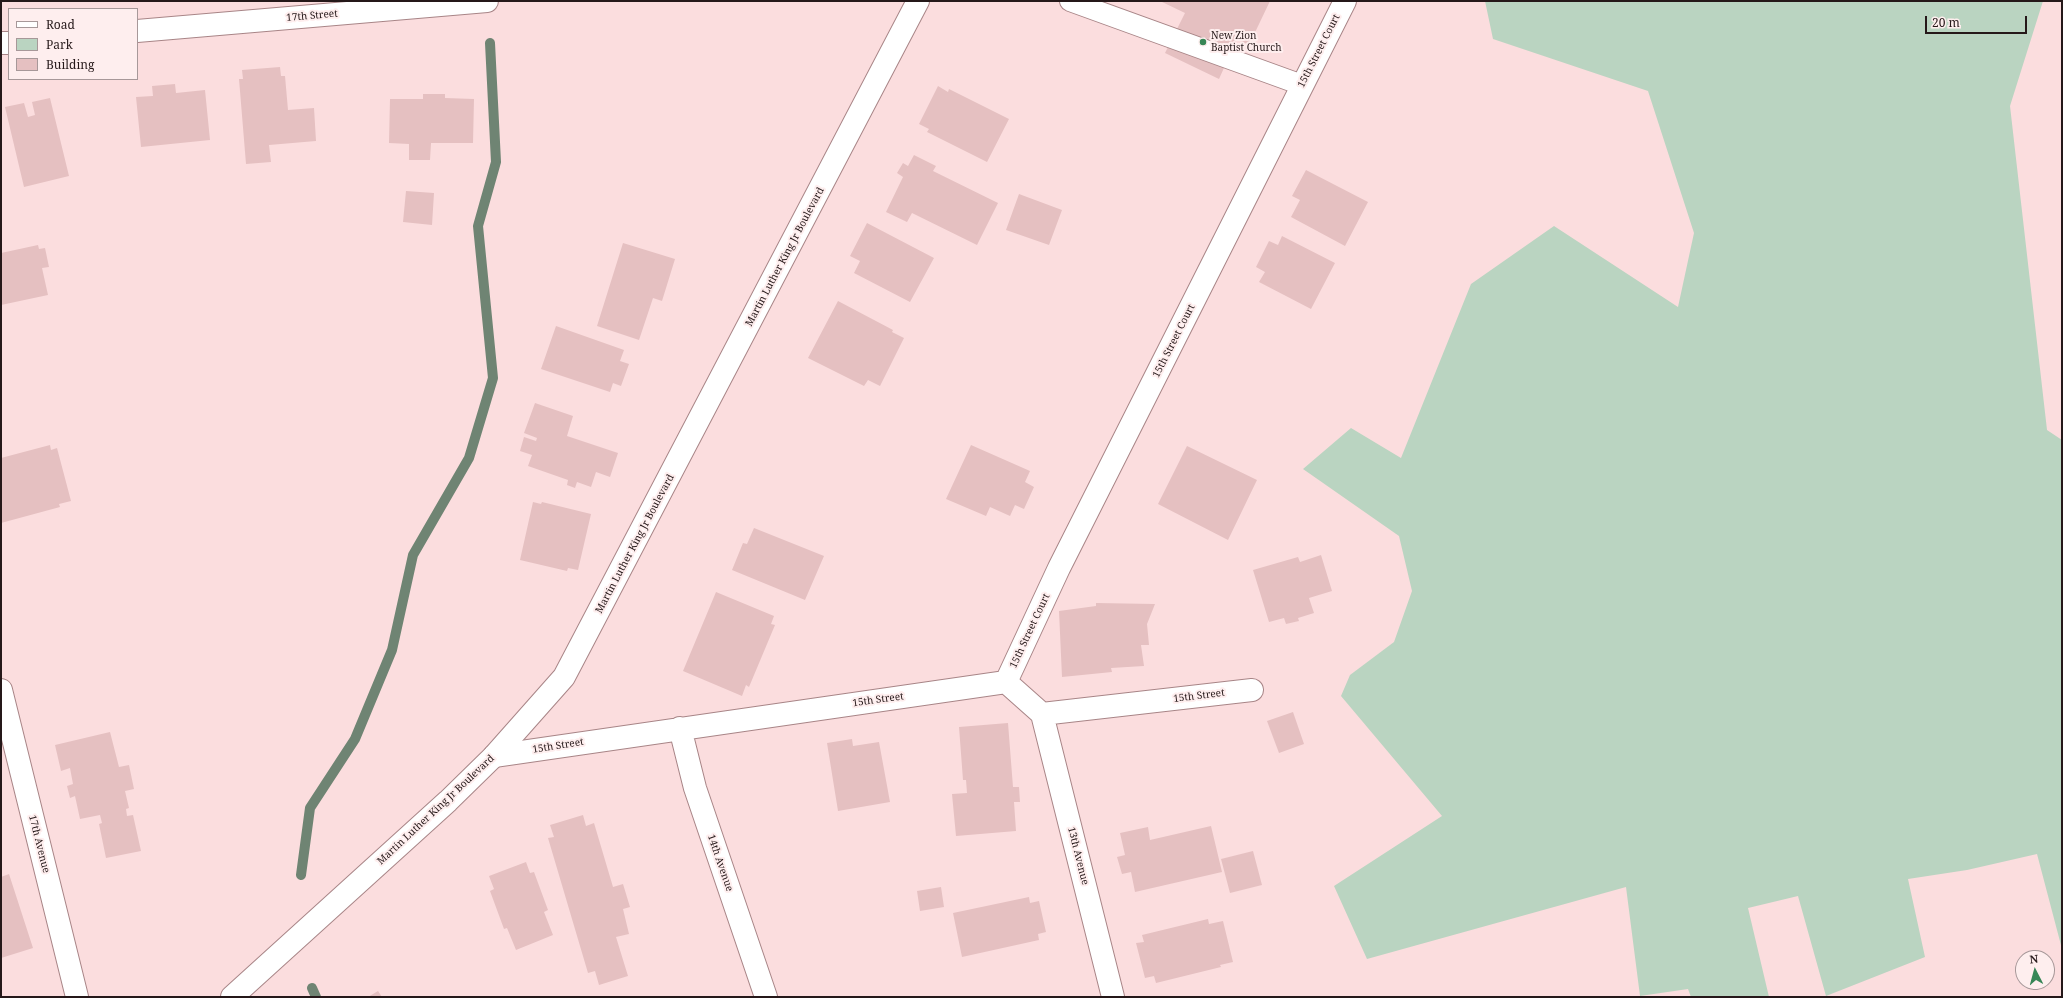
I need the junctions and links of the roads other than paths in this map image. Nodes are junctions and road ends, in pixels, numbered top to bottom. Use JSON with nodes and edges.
{"nodes":[{"id":1,"x":487,"y":1,"type":"edge"},
{"id":2,"x":918,"y":1,"type":"edge"},
{"id":3,"x":1070,"y":1,"type":"edge"},
{"id":4,"x":1344,"y":1,"type":"edge"},
{"id":5,"x":138,"y":31,"type":"edge"},
{"id":6,"x":1302,"y":85,"type":"junction"},
{"id":7,"x":1006,"y":682,"type":"junction"},
{"id":8,"x":1,"y":690,"type":"edge"},
{"id":9,"x":1252,"y":690,"type":"dead end"},
{"id":10,"x":1042,"y":714,"type":"junction"},
{"id":11,"x":680,"y":728,"type":"junction"},
{"id":12,"x":494,"y":756,"type":"junction"},
{"id":13,"x":77,"y":997,"type":"edge"},
{"id":14,"x":232,"y":997,"type":"edge"},
{"id":15,"x":766,"y":997,"type":"edge"},
{"id":16,"x":1114,"y":997,"type":"edge"}],
"edges":[{"from":1,"to":5,"type":"street","name":"17th Street"},
{"from":2,"to":12,"type":"street","name":"Martin Luther King Jr Boulevard"},
{"from":3,"to":6,"type":"lane"},
{"from":4,"to":6,"type":"street","name":"15th Street Court"},
{"from":6,"to":7,"type":"street","name":"15th Street Court"},
{"from":7,"to":10,"type":"street"},
{"from":7,"to":11,"type":"street","name":"15th Street"},
{"from":8,"to":13,"type":"street","name":"17th Avenue"},
{"from":9,"to":10,"type":"street","name":"15th Street"},
{"from":10,"to":16,"type":"street","name":"13th Avenue"},
{"from":11,"to":12,"type":"street","name":"15th Street"},
{"from":11,"to":15,"type":"street","name":"14th Avenue"},
{"from":12,"to":14,"type":"street","name":"Martin Luther King Jr Boulevard"}]}
